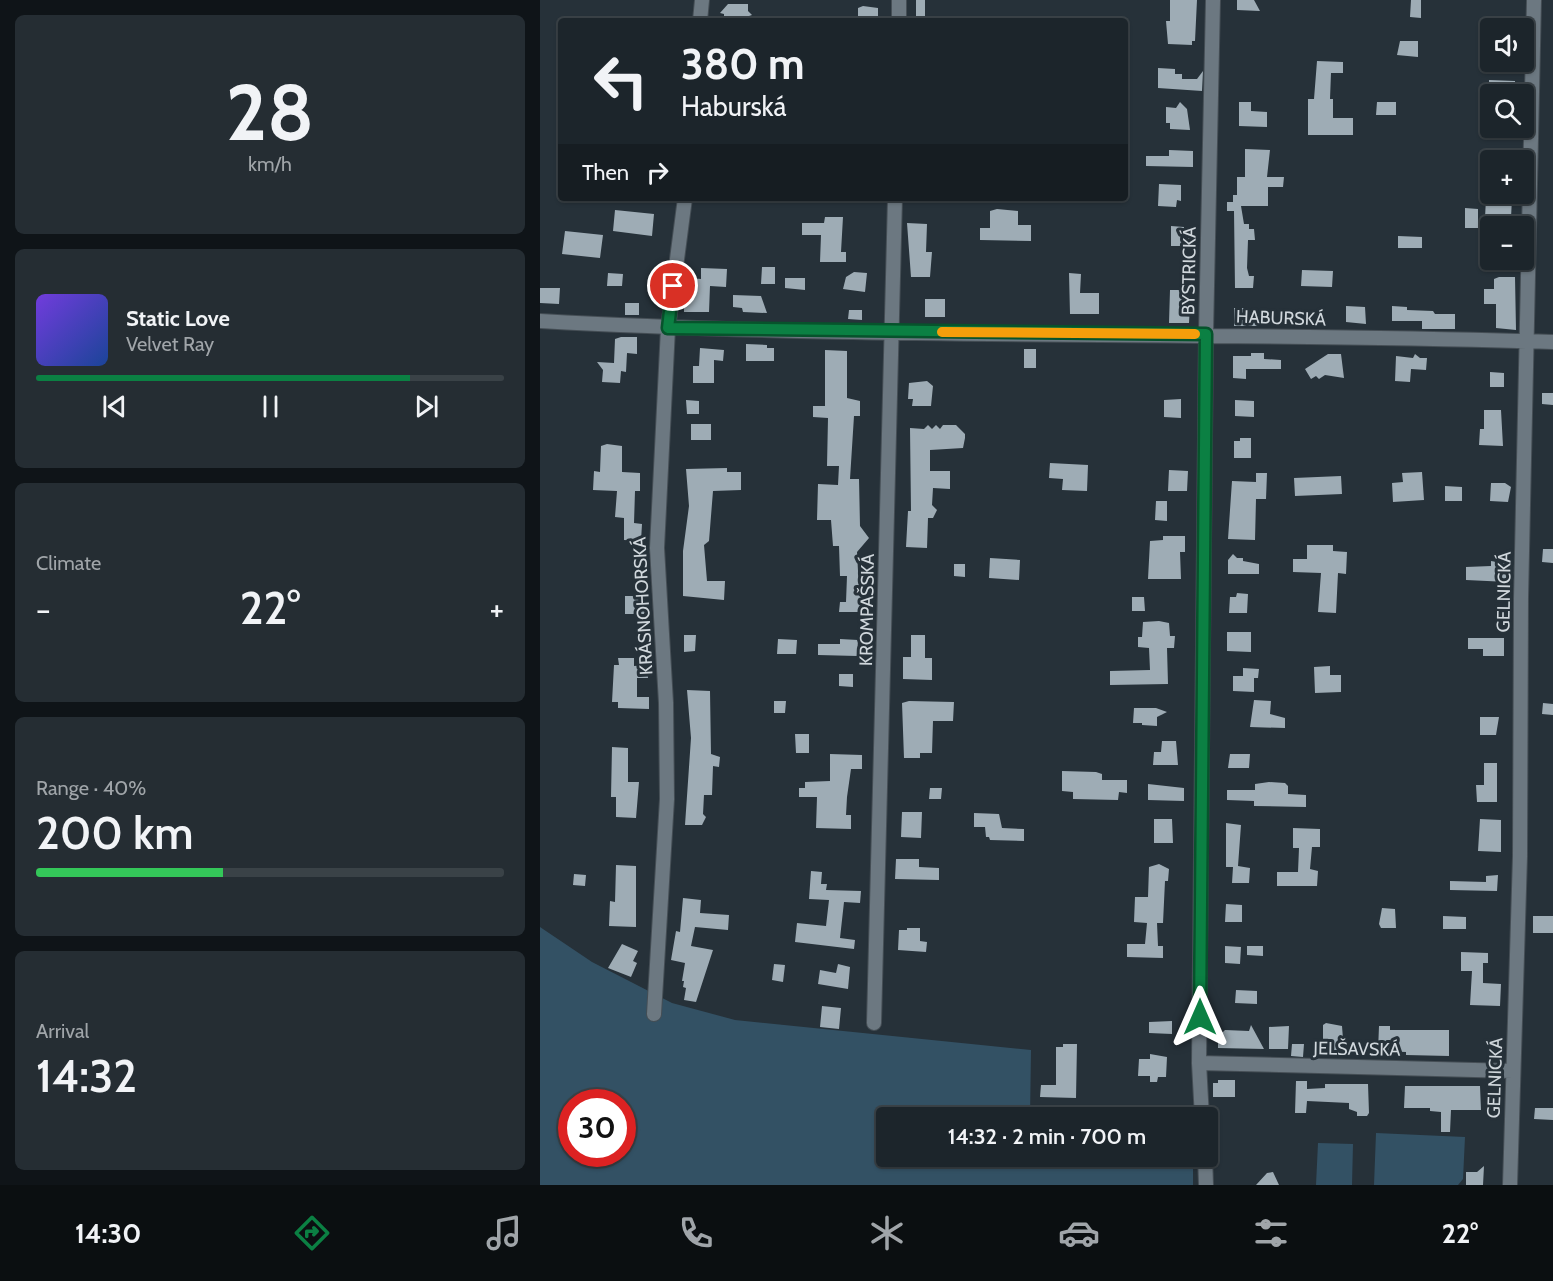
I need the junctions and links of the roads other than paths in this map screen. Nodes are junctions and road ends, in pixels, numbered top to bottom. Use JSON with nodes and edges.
{"nodes":[{"id":1,"x":702,"y":0,"type":"edge"},
{"id":2,"x":899,"y":0,"type":"edge"},
{"id":3,"x":1212,"y":0,"type":"edge"},
{"id":4,"x":1534,"y":0,"type":"edge"},
{"id":5,"x":700,"y":18,"type":"edge"},
{"id":6,"x":899,"y":18,"type":"edge"},
{"id":7,"x":685,"y":201,"type":"edge"},
{"id":8,"x":895,"y":201,"type":"edge"},
{"id":9,"x":540,"y":321,"type":"edge"},
{"id":10,"x":668,"y":328,"type":"junction"},
{"id":11,"x":892,"y":331,"type":"junction"},
{"id":12,"x":1206,"y":334,"type":"junction"},
{"id":13,"x":1526,"y":341,"type":"junction"},
{"id":14,"x":1553,"y":342,"type":"edge"},
{"id":15,"x":654,"y":1014,"type":"dead end"},
{"id":16,"x":874,"y":1023,"type":"dead end"},
{"id":17,"x":1199,"y":1064,"type":"junction"},
{"id":18,"x":1513,"y":1071,"type":"junction"},
{"id":19,"x":1201,"y":1107,"type":"edge"},
{"id":20,"x":1205,"y":1167,"type":"edge"},
{"id":21,"x":1206,"y":1185,"type":"edge"},
{"id":22,"x":1510,"y":1185,"type":"edge"}],
"edges":[{"from":1,"to":5,"type":"street"},
{"from":2,"to":6,"type":"street"},
{"from":3,"to":12,"type":"street","name":"BYSTRICKÁ"},
{"from":4,"to":13,"type":"street","name":"GELNICKÁ"},
{"from":7,"to":10,"type":"street","name":"KRÁSNOHORSKÁ"},
{"from":8,"to":11,"type":"street","name":"KROMPAŠSKÁ"},
{"from":9,"to":10,"type":"street","name":"HABURSKÁ"},
{"from":10,"to":11,"type":"street","name":"HABURSKÁ"},
{"from":10,"to":15,"type":"street","name":"KRÁSNOHORSKÁ"},
{"from":11,"to":12,"type":"street","name":"HABURSKÁ"},
{"from":11,"to":16,"type":"street","name":"KROMPAŠSKÁ"},
{"from":12,"to":13,"type":"street","name":"HABURSKÁ"},
{"from":12,"to":17,"type":"street","name":"BYSTRICKÁ"},
{"from":13,"to":14,"type":"street","name":"HABURSKÁ"},
{"from":13,"to":18,"type":"street","name":"GELNICKÁ"},
{"from":17,"to":18,"type":"street","name":"JELŠAVSKÁ"},
{"from":17,"to":19,"type":"street","name":"BYSTRICKÁ"},
{"from":18,"to":22,"type":"street","name":"GELNICKÁ"},
{"from":20,"to":21,"type":"street"}]}
